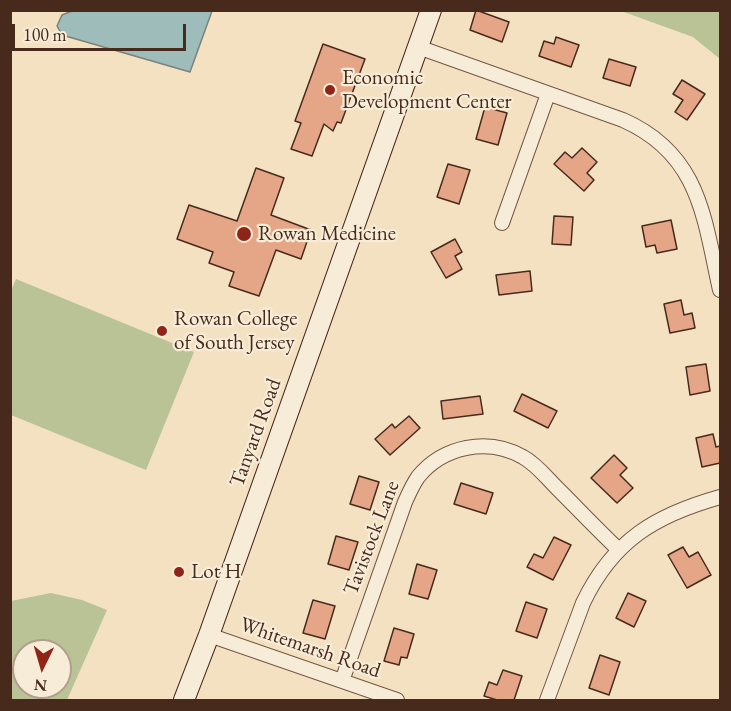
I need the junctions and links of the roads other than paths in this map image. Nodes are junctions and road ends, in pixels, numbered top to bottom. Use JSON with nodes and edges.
{"nodes":[{"id":1,"x":431,"y":10,"type":"edge"},
{"id":2,"x":418,"y":48,"type":"junction"},
{"id":3,"x":548,"y":94,"type":"junction"},
{"id":4,"x":502,"y":223,"type":"dead end"},
{"id":5,"x":720,"y":290,"type":"edge"},
{"id":6,"x":720,"y":497,"type":"edge"},
{"id":7,"x":619,"y":550,"type":"junction"},
{"id":8,"x":209,"y":635,"type":"junction"},
{"id":9,"x":342,"y":681,"type":"junction"},
{"id":10,"x":184,"y":700,"type":"edge"},
{"id":11,"x":397,"y":700,"type":"edge"},
{"id":12,"x":547,"y":700,"type":"edge"}],
"edges":[{"from":1,"to":2,"type":"street","name":"Tanyard Road"},
{"from":2,"to":3,"type":"street"},
{"from":2,"to":8,"type":"street","name":"Tanyard Road"},
{"from":3,"to":4,"type":"street"},
{"from":3,"to":5,"type":"street"},
{"from":6,"to":7,"type":"street"},
{"from":7,"to":9,"type":"street","name":"Tavistock Lane"},
{"from":7,"to":12,"type":"street"},
{"from":8,"to":9,"type":"street","name":"Whitemarsh Road"},
{"from":8,"to":10,"type":"street","name":"Tanyard Road"},
{"from":9,"to":11,"type":"street","name":"Whitemarsh Road"}]}
